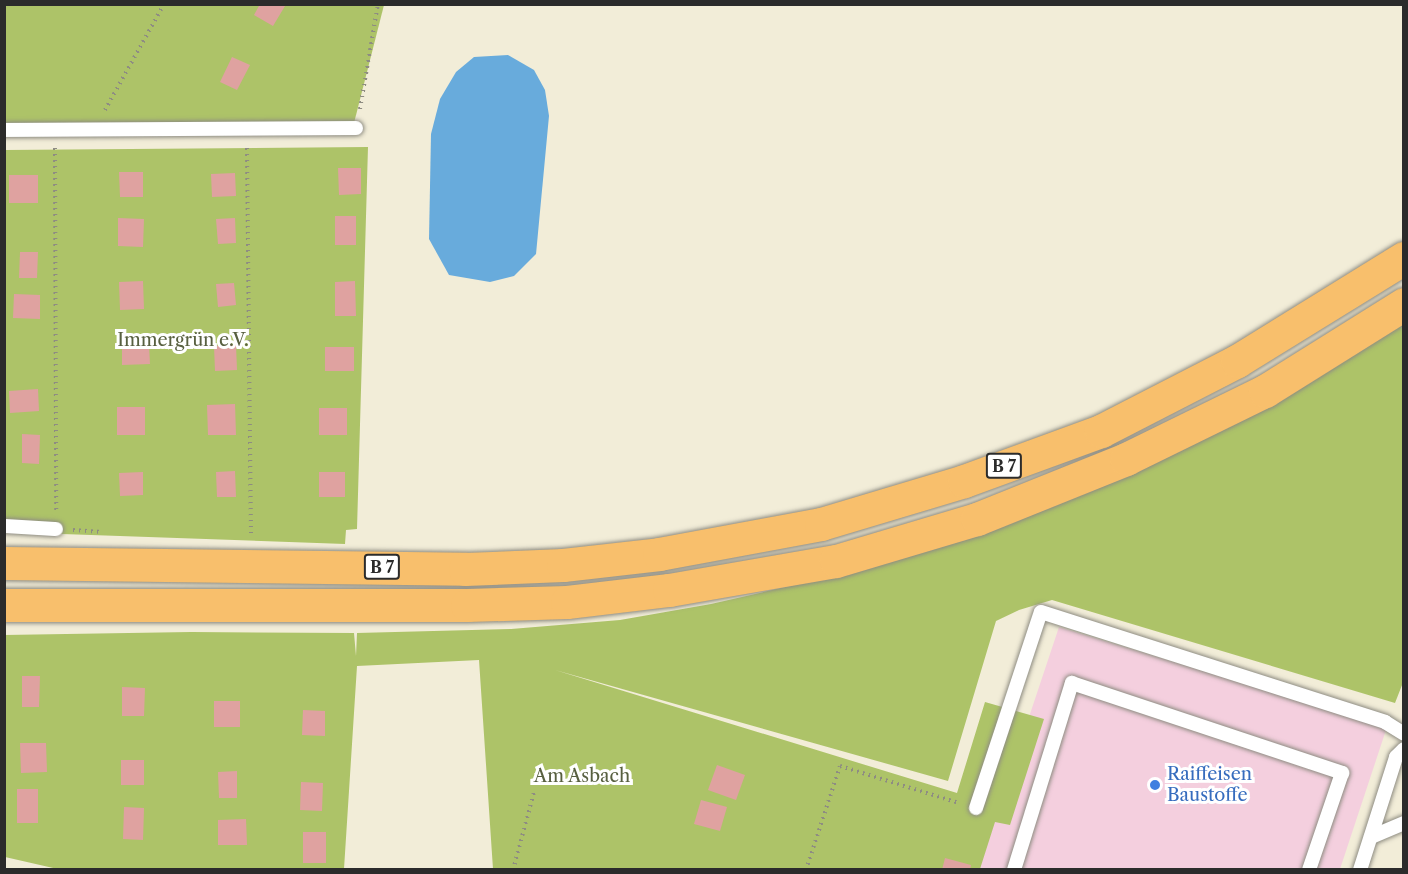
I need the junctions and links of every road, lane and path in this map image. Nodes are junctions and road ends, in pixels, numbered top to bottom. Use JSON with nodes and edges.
{"nodes":[{"id":1,"x":164,"y":4,"type":"edge"},
{"id":2,"x":378,"y":4,"type":"edge"},
{"id":3,"x":105,"y":110,"type":"dead end"},
{"id":4,"x":356,"y":128,"type":"joint"},
{"id":5,"x":247,"y":129,"type":"junction"},
{"id":6,"x":4,"y":130,"type":"edge"},
{"id":7,"x":56,"y":130,"type":"junction"},
{"id":8,"x":1404,"y":258,"type":"edge"},
{"id":9,"x":1404,"y":304,"type":"edge"},
{"id":10,"x":4,"y":526,"type":"edge"},
{"id":11,"x":56,"y":529,"type":"junction"},
{"id":12,"x":113,"y":533,"type":"dead end"},
{"id":13,"x":251,"y":541,"type":"dead end"},
{"id":14,"x":4,"y":563,"type":"edge"},
{"id":15,"x":4,"y":604,"type":"edge"},
{"id":16,"x":1404,"y":734,"type":"edge"},
{"id":17,"x":1404,"y":749,"type":"edge"},
{"id":18,"x":534,"y":792,"type":"dead end"},
{"id":19,"x":976,"y":808,"type":"joint"},
{"id":20,"x":1404,"y":823,"type":"edge"},
{"id":21,"x":1371,"y":837,"type":"junction"},
{"id":22,"x":513,"y":870,"type":"edge"},
{"id":23,"x":806,"y":870,"type":"edge"},
{"id":24,"x":1014,"y":870,"type":"edge"},
{"id":25,"x":1309,"y":870,"type":"edge"},
{"id":26,"x":1360,"y":870,"type":"edge"}],
"edges":[{"from":1,"to":3,"type":"path"},
{"from":2,"to":4,"type":"path"},
{"from":4,"to":5,"type":"lane"},
{"from":5,"to":7,"type":"lane"},
{"from":5,"to":13,"type":"path"},
{"from":6,"to":7,"type":"lane"},
{"from":7,"to":11,"type":"path"},
{"from":8,"to":14,"type":"main road","number":"B 7"},
{"from":9,"to":15,"type":"main road","number":"B 7"},
{"from":10,"to":11,"type":"lane"},
{"from":11,"to":12,"type":"path"},
{"from":16,"to":19,"type":"lane"},
{"from":17,"to":21,"type":"lane"},
{"from":18,"to":22,"type":"path"},
{"from":19,"to":23,"type":"path"},
{"from":20,"to":21,"type":"lane"},
{"from":21,"to":26,"type":"lane"},
{"from":24,"to":25,"type":"lane"}]}
